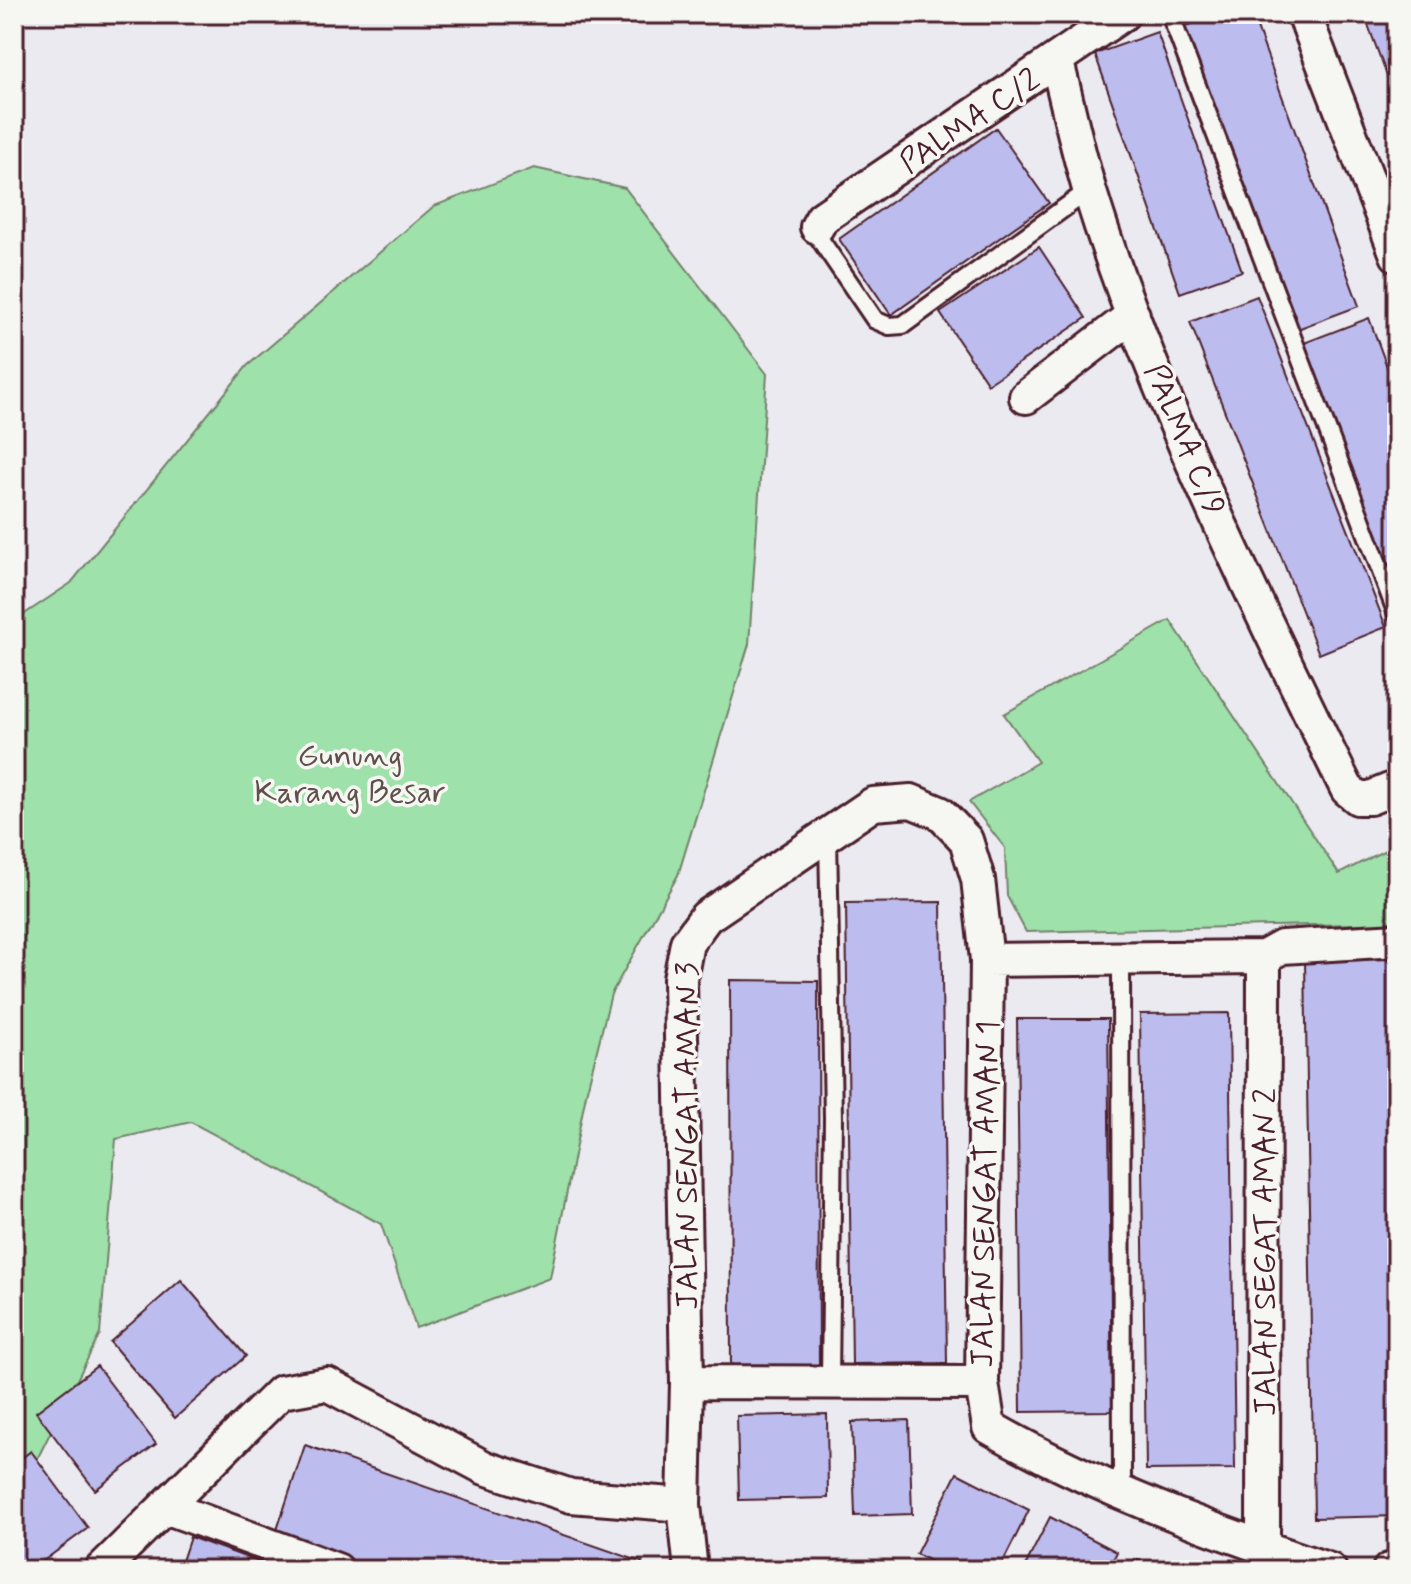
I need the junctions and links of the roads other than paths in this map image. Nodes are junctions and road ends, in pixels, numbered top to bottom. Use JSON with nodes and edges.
{"nodes":[{"id":1,"x":1123,"y":14,"type":"edge"},
{"id":2,"x":1170,"y":14,"type":"edge"},
{"id":3,"x":1304,"y":14,"type":"edge"},
{"id":4,"x":1057,"y":62,"type":"junction"},
{"id":5,"x":1089,"y":190,"type":"junction"},
{"id":6,"x":817,"y":227,"type":"joint"},
{"id":7,"x":1397,"y":255,"type":"edge"},
{"id":8,"x":1133,"y":315,"type":"junction"},
{"id":9,"x":1026,"y":397,"type":"dead end"},
{"id":10,"x":1397,"y":614,"type":"edge"},
{"id":11,"x":1397,"y":787,"type":"edge"},
{"id":12,"x":828,"y":835,"type":"junction"},
{"id":13,"x":1397,"y":940,"type":"edge"},
{"id":14,"x":1264,"y":957,"type":"junction"},
{"id":15,"x":1121,"y":958,"type":"junction"},
{"id":16,"x":987,"y":960,"type":"junction"},
{"id":17,"x":830,"y":1381,"type":"junction"},
{"id":18,"x":687,"y":1382,"type":"junction"},
{"id":19,"x":982,"y":1383,"type":"junction"},
{"id":20,"x":1122,"y":1493,"type":"junction"},
{"id":21,"x":684,"y":1505,"type":"junction"},
{"id":22,"x":165,"y":1507,"type":"junction"},
{"id":23,"x":1263,"y":1548,"type":"junction"},
{"id":24,"x":1397,"y":1568,"type":"edge"},
{"id":25,"x":101,"y":1570,"type":"edge"},
{"id":26,"x":337,"y":1570,"type":"edge"},
{"id":27,"x":691,"y":1570,"type":"edge"},
{"id":28,"x":1330,"y":1570,"type":"edge"},
{"id":29,"x":1389,"y":1570,"type":"edge"}],
"edges":[{"from":1,"to":4,"type":"street","name":"PALMA C/2"},
{"from":2,"to":10,"type":"lane"},
{"from":3,"to":7,"type":"street"},
{"from":4,"to":5,"type":"street","name":"PALMA C/9"},
{"from":4,"to":6,"type":"street","name":"PALMA C/2"},
{"from":5,"to":6,"type":"lane"},
{"from":5,"to":8,"type":"street","name":"PALMA C/9"},
{"from":8,"to":9,"type":"street"},
{"from":8,"to":11,"type":"street","name":"PALMA C/9"},
{"from":12,"to":16,"type":"street","name":"JALAN SENGAT AMAN 3"},
{"from":12,"to":17,"type":"lane"},
{"from":12,"to":18,"type":"street","name":"JALAN SENGAT AMAN 3"},
{"from":13,"to":14,"type":"street"},
{"from":14,"to":15,"type":"street"},
{"from":14,"to":23,"type":"street","name":"JALAN SEGAT AMAN 2"},
{"from":15,"to":16,"type":"street"},
{"from":15,"to":20,"type":"lane"},
{"from":16,"to":19,"type":"street","name":"JALAN SENGAT AMAN 1"},
{"from":17,"to":18,"type":"street"},
{"from":17,"to":19,"type":"street"},
{"from":18,"to":21,"type":"street","name":"JALAN SENGAT AMAN 3"},
{"from":19,"to":20,"type":"street","name":"JALAN SENGAT AMAN 1"},
{"from":20,"to":23,"type":"street"},
{"from":21,"to":22,"type":"street"},
{"from":21,"to":27,"type":"street","name":"JALAN SENGAT AMAN 3"},
{"from":22,"to":25,"type":"street"},
{"from":22,"to":26,"type":"street"},
{"from":23,"to":28,"type":"street"},
{"from":24,"to":29,"type":"street"}]}
